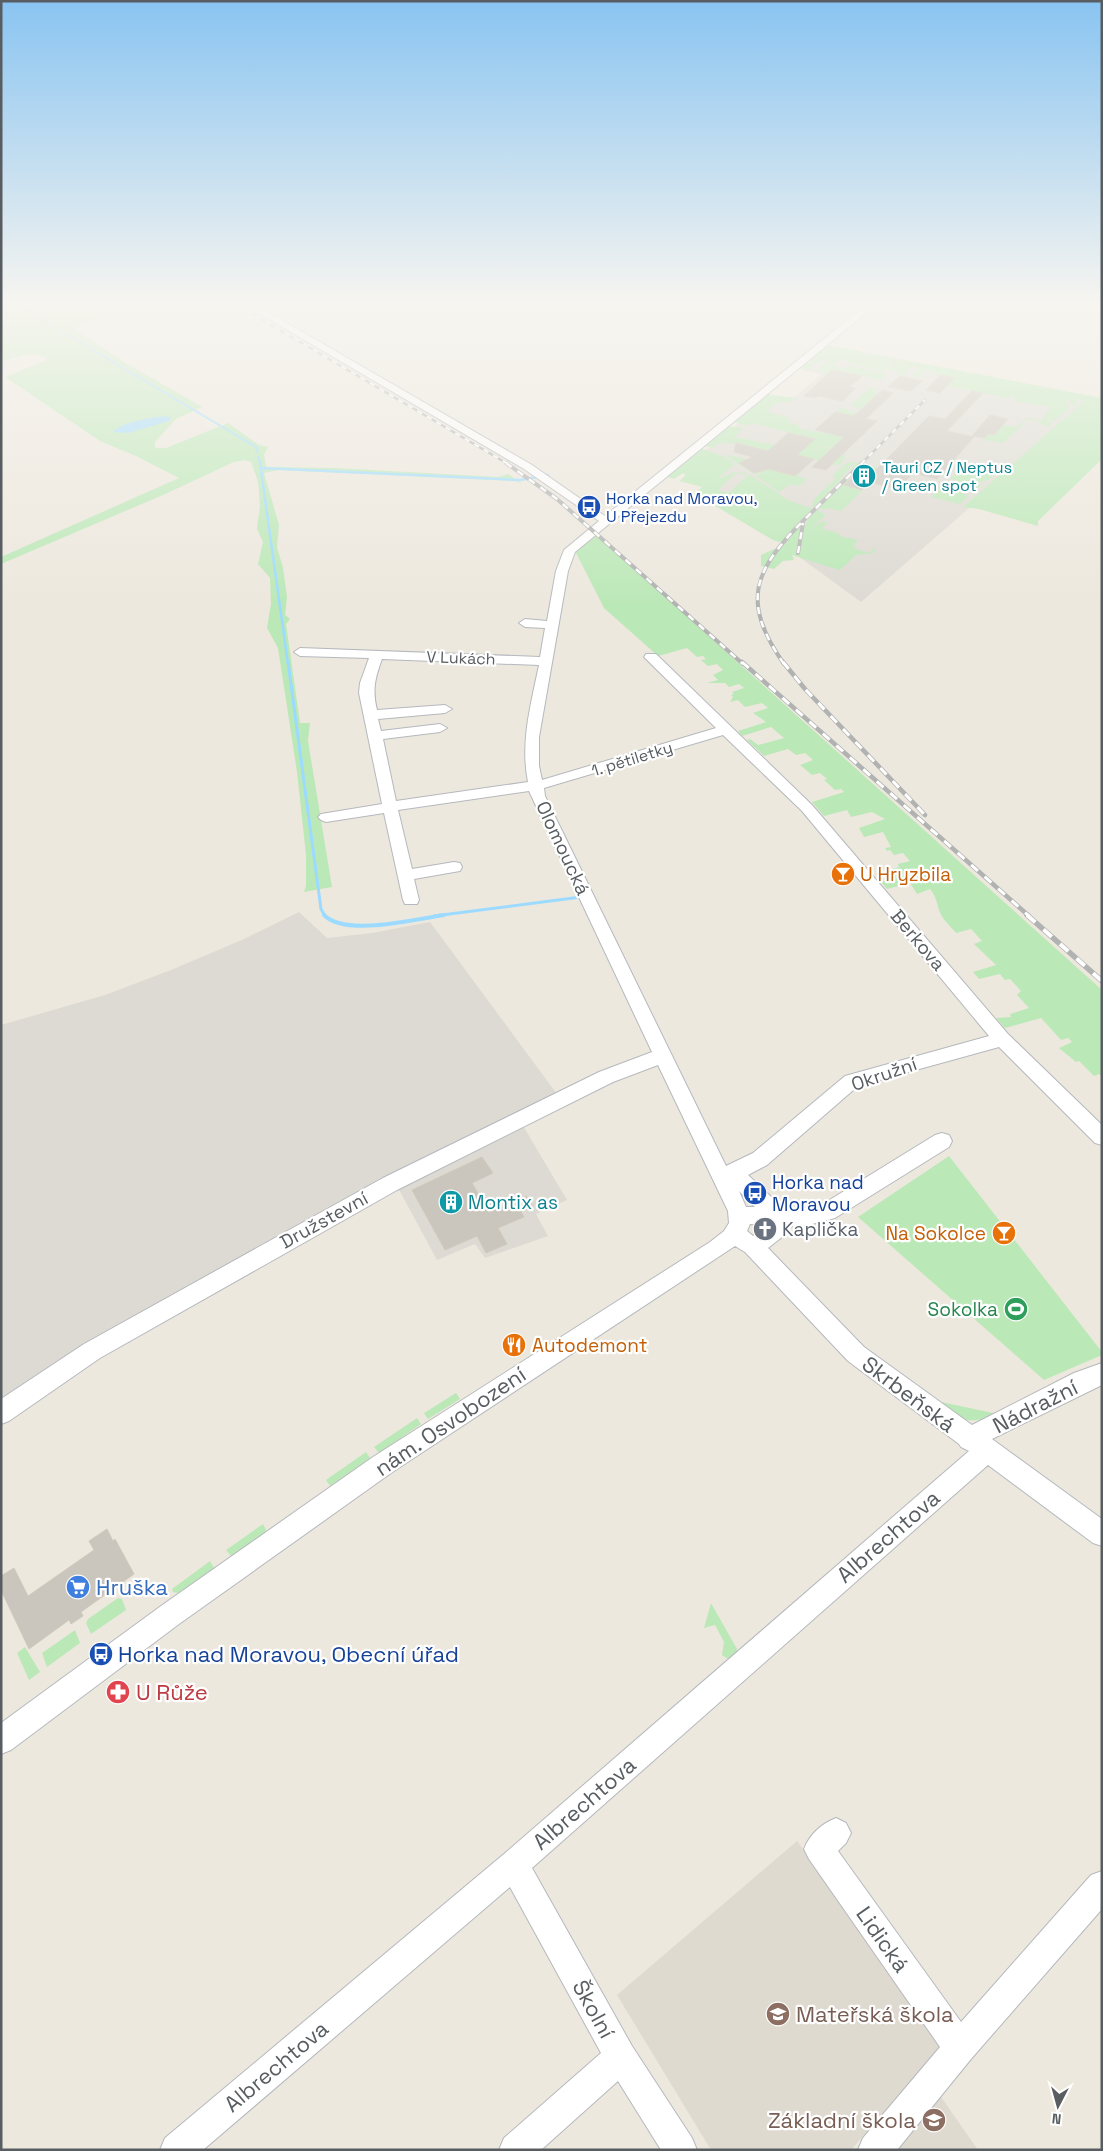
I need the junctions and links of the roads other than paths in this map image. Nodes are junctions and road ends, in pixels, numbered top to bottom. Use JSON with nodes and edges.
{"nodes":[{"id":1,"x":421,"y":405,"type":"edge"},
{"id":2,"x":748,"y":405,"type":"edge"},
{"id":3,"x":604,"y":520,"type":"junction"},
{"id":4,"x":525,"y":623,"type":"dead end"},
{"id":5,"x":552,"y":625,"type":"junction"},
{"id":6,"x":300,"y":652,"type":"dead end"},
{"id":7,"x":377,"y":655,"type":"junction"},
{"id":8,"x":651,"y":657,"type":"dead end"},
{"id":9,"x":545,"y":662,"type":"junction"},
{"id":10,"x":445,"y":709,"type":"dead end"},
{"id":11,"x":371,"y":715,"type":"junction"},
{"id":12,"x":440,"y":728,"type":"dead end"},
{"id":13,"x":727,"y":729,"type":"junction"},
{"id":14,"x":375,"y":736,"type":"junction"},
{"id":15,"x":536,"y":786,"type":"junction"},
{"id":16,"x":390,"y":807,"type":"junction"},
{"id":17,"x":326,"y":817,"type":"dead end"},
{"id":18,"x":454,"y":868,"type":"dead end"},
{"id":19,"x":405,"y":875,"type":"junction"},
{"id":20,"x":411,"y":900,"type":"dead end"},
{"id":21,"x":1002,"y":1039,"type":"junction"},
{"id":22,"x":662,"y":1056,"type":"junction"},
{"id":23,"x":1102,"y":1136,"type":"edge"},
{"id":24,"x":942,"y":1141,"type":"dead end"},
{"id":25,"x":727,"y":1174,"type":"junction"},
{"id":26,"x":345,"y":1208,"type":"joint"},
{"id":27,"x":777,"y":1218,"type":"junction"},
{"id":28,"x":737,"y":1225,"type":"junction"},
{"id":29,"x":754,"y":1248,"type":"junction"},
{"id":30,"x":173,"y":1306,"type":"joint"},
{"id":31,"x":1102,"y":1374,"type":"edge"},
{"id":32,"x":1,"y":1413,"type":"edge"},
{"id":33,"x":977,"y":1445,"type":"junction"},
{"id":34,"x":1102,"y":1534,"type":"edge"},
{"id":35,"x":121,"y":1651,"type":"joint"},
{"id":36,"x":1,"y":1740,"type":"edge"},
{"id":37,"x":836,"y":1833,"type":"dead end"},
{"id":38,"x":514,"y":1864,"type":"junction"},
{"id":39,"x":1102,"y":1886,"type":"edge"},
{"id":40,"x":960,"y":2048,"type":"junction"},
{"id":41,"x":621,"y":2057,"type":"junction"},
{"id":42,"x":177,"y":2150,"type":"edge"},
{"id":43,"x":516,"y":2150,"type":"edge"},
{"id":44,"x":680,"y":2150,"type":"edge"},
{"id":45,"x":875,"y":2150,"type":"edge"}],
"edges":[{"from":1,"to":3,"type":"street"},
{"from":2,"to":3,"type":"street","name":"Olomoucká"},
{"from":3,"to":5,"type":"street","name":"Olomoucká"},
{"from":4,"to":5,"type":"street"},
{"from":5,"to":9,"type":"street","name":"Olomoucká"},
{"from":6,"to":7,"type":"street","name":"V Lukách"},
{"from":7,"to":9,"type":"street","name":"V Lukách"},
{"from":7,"to":11,"type":"street"},
{"from":8,"to":13,"type":"street","name":"Berkova"},
{"from":9,"to":15,"type":"street","name":"Olomoucká"},
{"from":10,"to":11,"type":"street"},
{"from":11,"to":14,"type":"street"},
{"from":12,"to":14,"type":"street"},
{"from":13,"to":15,"type":"street","name":"1. pětiletky"},
{"from":13,"to":21,"type":"street","name":"Berkova"},
{"from":14,"to":16,"type":"street"},
{"from":15,"to":16,"type":"street"},
{"from":15,"to":22,"type":"street","name":"Olomoucká"},
{"from":16,"to":17,"type":"street"},
{"from":16,"to":19,"type":"street"},
{"from":18,"to":19,"type":"street"},
{"from":19,"to":20,"type":"street"},
{"from":21,"to":23,"type":"street","name":"Berkova"},
{"from":21,"to":25,"type":"street","name":"Okružní"},
{"from":22,"to":25,"type":"street","name":"Olomoucká"},
{"from":22,"to":26,"type":"street","name":"Družstevní"},
{"from":24,"to":27,"type":"street"},
{"from":25,"to":27,"type":"street"},
{"from":25,"to":28,"type":"street"},
{"from":26,"to":30,"type":"street","name":"Družstevní"},
{"from":27,"to":28,"type":"street"},
{"from":27,"to":29,"type":"street"},
{"from":28,"to":29,"type":"street","name":"Skrbeňská"},
{"from":28,"to":35,"type":"street","name":"nám. Osvobození"},
{"from":29,"to":33,"type":"street","name":"Skrbeňská"},
{"from":30,"to":32,"type":"street","name":"Družstevní"},
{"from":31,"to":33,"type":"street","name":"Nádražní"},
{"from":33,"to":34,"type":"street","name":"Skrbeňská"},
{"from":33,"to":38,"type":"street","name":"Albrechtova"},
{"from":35,"to":36,"type":"street"},
{"from":37,"to":40,"type":"street","name":"Lidická"},
{"from":38,"to":41,"type":"street","name":"Školní"},
{"from":38,"to":42,"type":"street","name":"Albrechtova"},
{"from":39,"to":40,"type":"street"},
{"from":40,"to":45,"type":"street"},
{"from":41,"to":43,"type":"street"},
{"from":41,"to":44,"type":"street","name":"Školní"}]}
